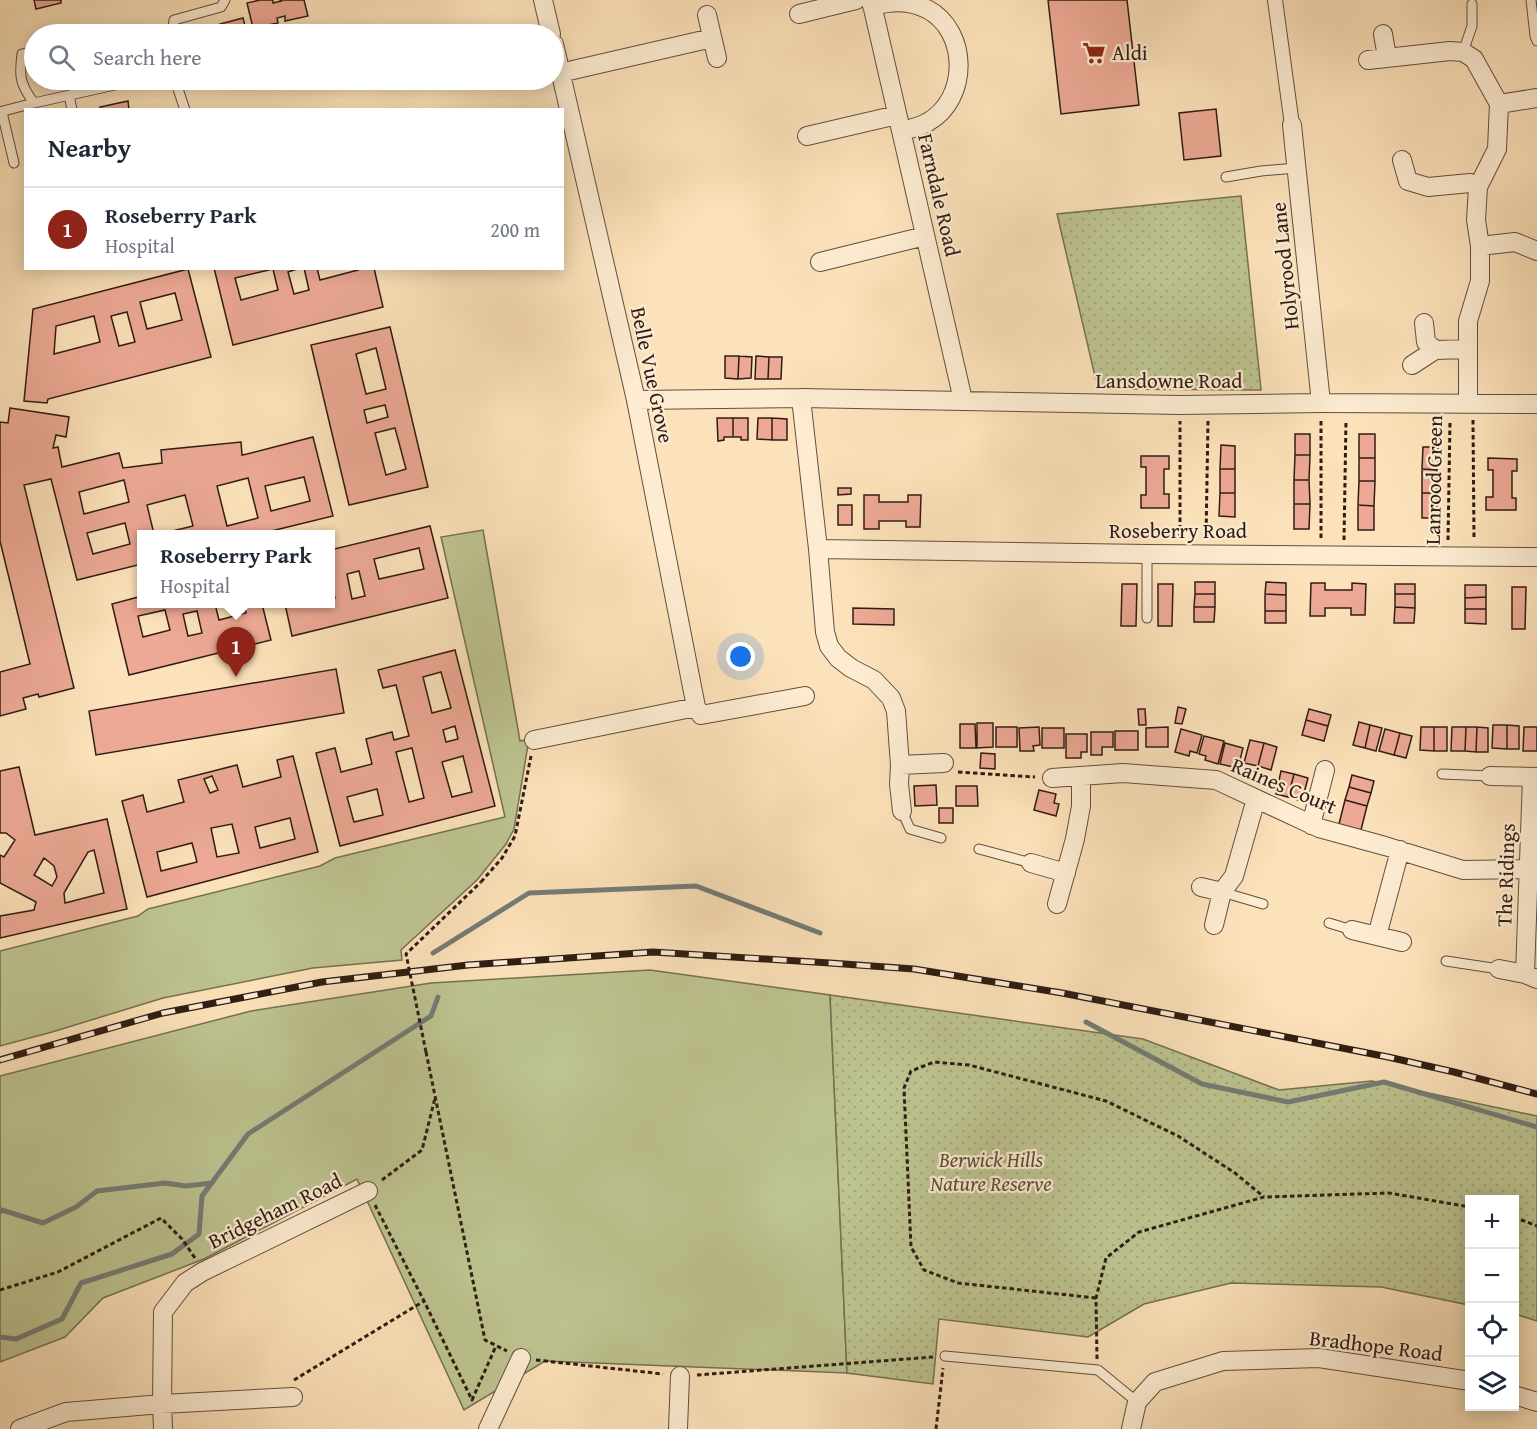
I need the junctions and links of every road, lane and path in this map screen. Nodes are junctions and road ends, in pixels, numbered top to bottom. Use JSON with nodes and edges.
{"nodes":[{"id":1,"x":225,"y":0,"type":"edge"},
{"id":2,"x":543,"y":0,"type":"edge"},
{"id":3,"x":1275,"y":0,"type":"edge"},
{"id":4,"x":1531,"y":0,"type":"edge"},
{"id":5,"x":866,"y":2,"type":"edge"},
{"id":6,"x":1472,"y":4,"type":"dead end"},
{"id":7,"x":799,"y":14,"type":"dead end"},
{"id":8,"x":707,"y":15,"type":"dead end"},
{"id":9,"x":173,"y":24,"type":"edge"},
{"id":10,"x":549,"y":24,"type":"edge"},
{"id":11,"x":1383,"y":34,"type":"dead end"},
{"id":12,"x":712,"y":38,"type":"junction"},
{"id":13,"x":1537,"y":40,"type":"edge"},
{"id":14,"x":1463,"y":52,"type":"junction"},
{"id":15,"x":24,"y":54,"type":"edge"},
{"id":16,"x":1387,"y":57,"type":"junction"},
{"id":17,"x":717,"y":58,"type":"dead end"},
{"id":18,"x":1368,"y":60,"type":"dead end"},
{"id":19,"x":564,"y":72,"type":"edge"},
{"id":20,"x":24,"y":88,"type":"edge"},
{"id":21,"x":25,"y":90,"type":"edge"},
{"id":22,"x":92,"y":90,"type":"edge"},
{"id":23,"x":178,"y":90,"type":"edge"},
{"id":24,"x":564,"y":90,"type":"edge"},
{"id":25,"x":69,"y":95,"type":"junction"},
{"id":26,"x":1537,"y":98,"type":"edge"},
{"id":27,"x":34,"y":103,"type":"junction"},
{"id":28,"x":1499,"y":104,"type":"junction"},
{"id":29,"x":72,"y":108,"type":"edge"},
{"id":30,"x":184,"y":108,"type":"edge"},
{"id":31,"x":1,"y":112,"type":"edge"},
{"id":32,"x":899,"y":123,"type":"junction"},
{"id":33,"x":1292,"y":125,"type":"joint"},
{"id":34,"x":807,"y":136,"type":"dead end"},
{"id":35,"x":1402,"y":160,"type":"dead end"},
{"id":36,"x":14,"y":163,"type":"dead end"},
{"id":37,"x":1297,"y":168,"type":"junction"},
{"id":38,"x":1226,"y":177,"type":"dead end"},
{"id":39,"x":1478,"y":187,"type":"junction"},
{"id":40,"x":925,"y":236,"type":"junction"},
{"id":41,"x":1479,"y":246,"type":"junction"},
{"id":42,"x":1537,"y":251,"type":"edge"},
{"id":43,"x":820,"y":262,"type":"dead end"},
{"id":44,"x":1424,"y":323,"type":"dead end"},
{"id":45,"x":1468,"y":349,"type":"junction"},
{"id":46,"x":1435,"y":350,"type":"junction"},
{"id":47,"x":1412,"y":365,"type":"dead end"},
{"id":48,"x":801,"y":398,"type":"junction"},
{"id":49,"x":636,"y":400,"type":"junction"},
{"id":50,"x":963,"y":400,"type":"junction"},
{"id":51,"x":1321,"y":403,"type":"junction"},
{"id":52,"x":1347,"y":403,"type":"junction"},
{"id":53,"x":1464,"y":404,"type":"junction"},
{"id":54,"x":1537,"y":404,"type":"edge"},
{"id":55,"x":1180,"y":405,"type":"junction"},
{"id":56,"x":1208,"y":405,"type":"junction"},
{"id":57,"x":818,"y":549,"type":"junction"},
{"id":58,"x":1147,"y":554,"type":"junction"},
{"id":59,"x":1180,"y":554,"type":"junction"},
{"id":60,"x":1205,"y":554,"type":"junction"},
{"id":61,"x":1321,"y":555,"type":"junction"},
{"id":62,"x":1344,"y":555,"type":"junction"},
{"id":63,"x":1448,"y":556,"type":"junction"},
{"id":64,"x":1474,"y":556,"type":"junction"},
{"id":65,"x":1537,"y":557,"type":"edge"},
{"id":66,"x":1147,"y":618,"type":"dead end"},
{"id":67,"x":805,"y":696,"type":"dead end"},
{"id":68,"x":699,"y":711,"type":"junction"},
{"id":69,"x":534,"y":740,"type":"joint"},
{"id":70,"x":900,"y":765,"type":"junction"},
{"id":71,"x":948,"y":768,"type":"joint"},
{"id":72,"x":1325,"y":770,"type":"dead end"},
{"id":73,"x":1442,"y":774,"type":"dead end"},
{"id":74,"x":1490,"y":776,"type":"joint"},
{"id":75,"x":1080,"y":777,"type":"junction"},
{"id":76,"x":1535,"y":777,"type":"edge"},
{"id":77,"x":1052,"y":778,"type":"joint"},
{"id":78,"x":1256,"y":799,"type":"junction"},
{"id":79,"x":902,"y":811,"type":"joint"},
{"id":80,"x":1311,"y":825,"type":"junction"},
{"id":81,"x":941,"y":838,"type":"dead end"},
{"id":82,"x":979,"y":849,"type":"dead end"},
{"id":83,"x":1400,"y":850,"type":"junction"},
{"id":84,"x":1031,"y":863,"type":"joint"},
{"id":85,"x":1529,"y":869,"type":"junction"},
{"id":86,"x":1066,"y":873,"type":"junction"},
{"id":87,"x":1201,"y":887,"type":"dead end"},
{"id":88,"x":1222,"y":892,"type":"junction"},
{"id":89,"x":1057,"y":904,"type":"dead end"},
{"id":90,"x":1263,"y":904,"type":"dead end"},
{"id":91,"x":1329,"y":923,"type":"dead end"},
{"id":92,"x":1214,"y":925,"type":"dead end"},
{"id":93,"x":1352,"y":930,"type":"joint"},
{"id":94,"x":1377,"y":936,"type":"junction"},
{"id":95,"x":1402,"y":942,"type":"dead end"},
{"id":96,"x":1446,"y":961,"type":"dead end"},
{"id":97,"x":1499,"y":969,"type":"joint"},
{"id":98,"x":1531,"y":977,"type":"edge"},
{"id":99,"x":436,"y":1096,"type":"junction"},
{"id":100,"x":368,"y":1191,"type":"junction"},
{"id":101,"x":1264,"y":1197,"type":"junction"},
{"id":102,"x":1465,"y":1206,"type":"edge"},
{"id":103,"x":1519,"y":1219,"type":"edge"},
{"id":104,"x":1537,"y":1226,"type":"edge"},
{"id":105,"x":193,"y":1254,"type":"dead end"},
{"id":106,"x":0,"y":1290,"type":"edge"},
{"id":107,"x":1096,"y":1298,"type":"junction"},
{"id":108,"x":424,"y":1301,"type":"junction"},
{"id":109,"x":497,"y":1346,"type":"junction"},
{"id":110,"x":945,"y":1356,"type":"junction"},
{"id":111,"x":521,"y":1358,"type":"junction"},
{"id":112,"x":1098,"y":1370,"type":"junction"},
{"id":113,"x":681,"y":1376,"type":"junction"},
{"id":114,"x":1465,"y":1380,"type":"edge"},
{"id":115,"x":1519,"y":1396,"type":"edge"},
{"id":116,"x":293,"y":1397,"type":"joint"},
{"id":117,"x":1137,"y":1402,"type":"junction"},
{"id":118,"x":1537,"y":1402,"type":"edge"},
{"id":119,"x":162,"y":1404,"type":"junction"},
{"id":120,"x":20,"y":1429,"type":"edge"},
{"id":121,"x":164,"y":1429,"type":"edge"},
{"id":122,"x":488,"y":1429,"type":"edge"},
{"id":123,"x":678,"y":1429,"type":"edge"},
{"id":124,"x":936,"y":1429,"type":"edge"},
{"id":125,"x":1131,"y":1429,"type":"edge"}],
"edges":[{"from":1,"to":9,"type":"lane"},
{"from":2,"to":10,"type":"street"},
{"from":3,"to":33,"type":"street"},
{"from":4,"to":13,"type":"lane"},
{"from":5,"to":7,"type":"street"},
{"from":5,"to":32,"type":"street","name":"Farndale Road"},
{"from":5,"to":32,"type":"street"},
{"from":6,"to":14,"type":"lane"},
{"from":8,"to":12,"type":"street"},
{"from":11,"to":16,"type":"street"},
{"from":12,"to":17,"type":"street"},
{"from":12,"to":19,"type":"street"},
{"from":14,"to":16,"type":"street"},
{"from":14,"to":28,"type":"street"},
{"from":15,"to":20,"type":"lane"},
{"from":16,"to":18,"type":"street"},
{"from":21,"to":27,"type":"lane"},
{"from":22,"to":25,"type":"lane"},
{"from":23,"to":30,"type":"lane"},
{"from":24,"to":49,"type":"street","name":"Belle Vue Grove"},
{"from":25,"to":27,"type":"lane"},
{"from":25,"to":29,"type":"lane"},
{"from":26,"to":28,"type":"street"},
{"from":27,"to":31,"type":"lane"},
{"from":28,"to":39,"type":"street"},
{"from":31,"to":36,"type":"lane"},
{"from":32,"to":34,"type":"street"},
{"from":32,"to":40,"type":"street","name":"Farndale Road"},
{"from":33,"to":37,"type":"street","name":"Holyrood Lane"},
{"from":35,"to":39,"type":"street"},
{"from":37,"to":38,"type":"lane"},
{"from":37,"to":51,"type":"street","name":"Holyrood Lane"},
{"from":39,"to":41,"type":"street"},
{"from":40,"to":43,"type":"street"},
{"from":40,"to":50,"type":"street","name":"Farndale Road"},
{"from":41,"to":42,"type":"street"},
{"from":41,"to":45,"type":"street"},
{"from":44,"to":46,"type":"street"},
{"from":45,"to":46,"type":"street"},
{"from":45,"to":53,"type":"street"},
{"from":46,"to":47,"type":"street"},
{"from":48,"to":49,"type":"street","name":"Lansdowne Road"},
{"from":48,"to":50,"type":"street","name":"Lansdowne Road"},
{"from":48,"to":57,"type":"street"},
{"from":49,"to":68,"type":"street","name":"Belle Vue Grove"},
{"from":50,"to":55,"type":"street","name":"Lansdowne Road"},
{"from":51,"to":52,"type":"street","name":"Lansdowne Road"},
{"from":51,"to":56,"type":"street","name":"Lansdowne Road"},
{"from":51,"to":61,"type":"path"},
{"from":52,"to":53,"type":"street","name":"Lansdowne Road"},
{"from":52,"to":62,"type":"path"},
{"from":53,"to":54,"type":"street","name":"Lansdowne Road"},
{"from":53,"to":63,"type":"path","name":"Lanrood Green"},
{"from":53,"to":64,"type":"path","name":"Lanrood Green"},
{"from":55,"to":56,"type":"street","name":"Lansdowne Road"},
{"from":55,"to":59,"type":"path"},
{"from":56,"to":60,"type":"path"},
{"from":57,"to":58,"type":"street","name":"Roseberry Road"},
{"from":57,"to":70,"type":"street"},
{"from":58,"to":59,"type":"street","name":"Roseberry Road"},
{"from":58,"to":66,"type":"lane"},
{"from":59,"to":60,"type":"street","name":"Roseberry Road"},
{"from":60,"to":61,"type":"street","name":"Roseberry Road"},
{"from":61,"to":62,"type":"street","name":"Roseberry Road"},
{"from":62,"to":63,"type":"street","name":"Roseberry Road"},
{"from":63,"to":64,"type":"street","name":"Roseberry Road"},
{"from":64,"to":65,"type":"street","name":"Roseberry Road"},
{"from":67,"to":68,"type":"street"},
{"from":68,"to":69,"type":"street"},
{"from":69,"to":99,"type":"path","bridge":true},
{"from":70,"to":71,"type":"street"},
{"from":70,"to":79,"type":"street"},
{"from":71,"to":77,"type":"path"},
{"from":72,"to":80,"type":"street"},
{"from":73,"to":74,"type":"lane"},
{"from":74,"to":76,"type":"street","name":"The Ridings"},
{"from":75,"to":77,"type":"street","name":"Raines Court"},
{"from":75,"to":78,"type":"street","name":"Raines Court"},
{"from":75,"to":86,"type":"street"},
{"from":76,"to":85,"type":"street","name":"The Ridings"},
{"from":78,"to":80,"type":"street","name":"Raines Court"},
{"from":78,"to":88,"type":"street"},
{"from":79,"to":81,"type":"lane"},
{"from":80,"to":83,"type":"street","name":"Raines Court"},
{"from":82,"to":84,"type":"lane"},
{"from":83,"to":85,"type":"street","name":"Raines Court"},
{"from":83,"to":94,"type":"street"},
{"from":84,"to":86,"type":"street"},
{"from":85,"to":98,"type":"street","name":"The Ridings"},
{"from":86,"to":89,"type":"street"},
{"from":87,"to":88,"type":"street"},
{"from":88,"to":90,"type":"lane"},
{"from":88,"to":92,"type":"street"},
{"from":91,"to":93,"type":"lane"},
{"from":93,"to":94,"type":"street"},
{"from":94,"to":95,"type":"street"},
{"from":96,"to":97,"type":"lane"},
{"from":97,"to":98,"type":"street"},
{"from":99,"to":100,"type":"path"},
{"from":99,"to":109,"type":"path"},
{"from":100,"to":108,"type":"path"},
{"from":100,"to":119,"type":"street","name":"Bridgeham Road"},
{"from":101,"to":102,"type":"path"},
{"from":101,"to":107,"type":"path"},
{"from":101,"to":107,"type":"path"},
{"from":103,"to":104,"type":"path"},
{"from":105,"to":106,"type":"path"},
{"from":107,"to":112,"type":"path"},
{"from":108,"to":109,"type":"path"},
{"from":108,"to":116,"type":"path"},
{"from":109,"to":111,"type":"path"},
{"from":110,"to":112,"type":"lane"},
{"from":110,"to":113,"type":"path"},
{"from":110,"to":124,"type":"path"},
{"from":111,"to":113,"type":"path"},
{"from":111,"to":122,"type":"street"},
{"from":112,"to":117,"type":"lane"},
{"from":113,"to":123,"type":"street"},
{"from":114,"to":117,"type":"street","name":"Bradhope Road"},
{"from":115,"to":118,"type":"street"},
{"from":116,"to":119,"type":"street"},
{"from":117,"to":125,"type":"street"},
{"from":119,"to":120,"type":"street"},
{"from":119,"to":121,"type":"street","name":"Bridgeham Road"}]}
